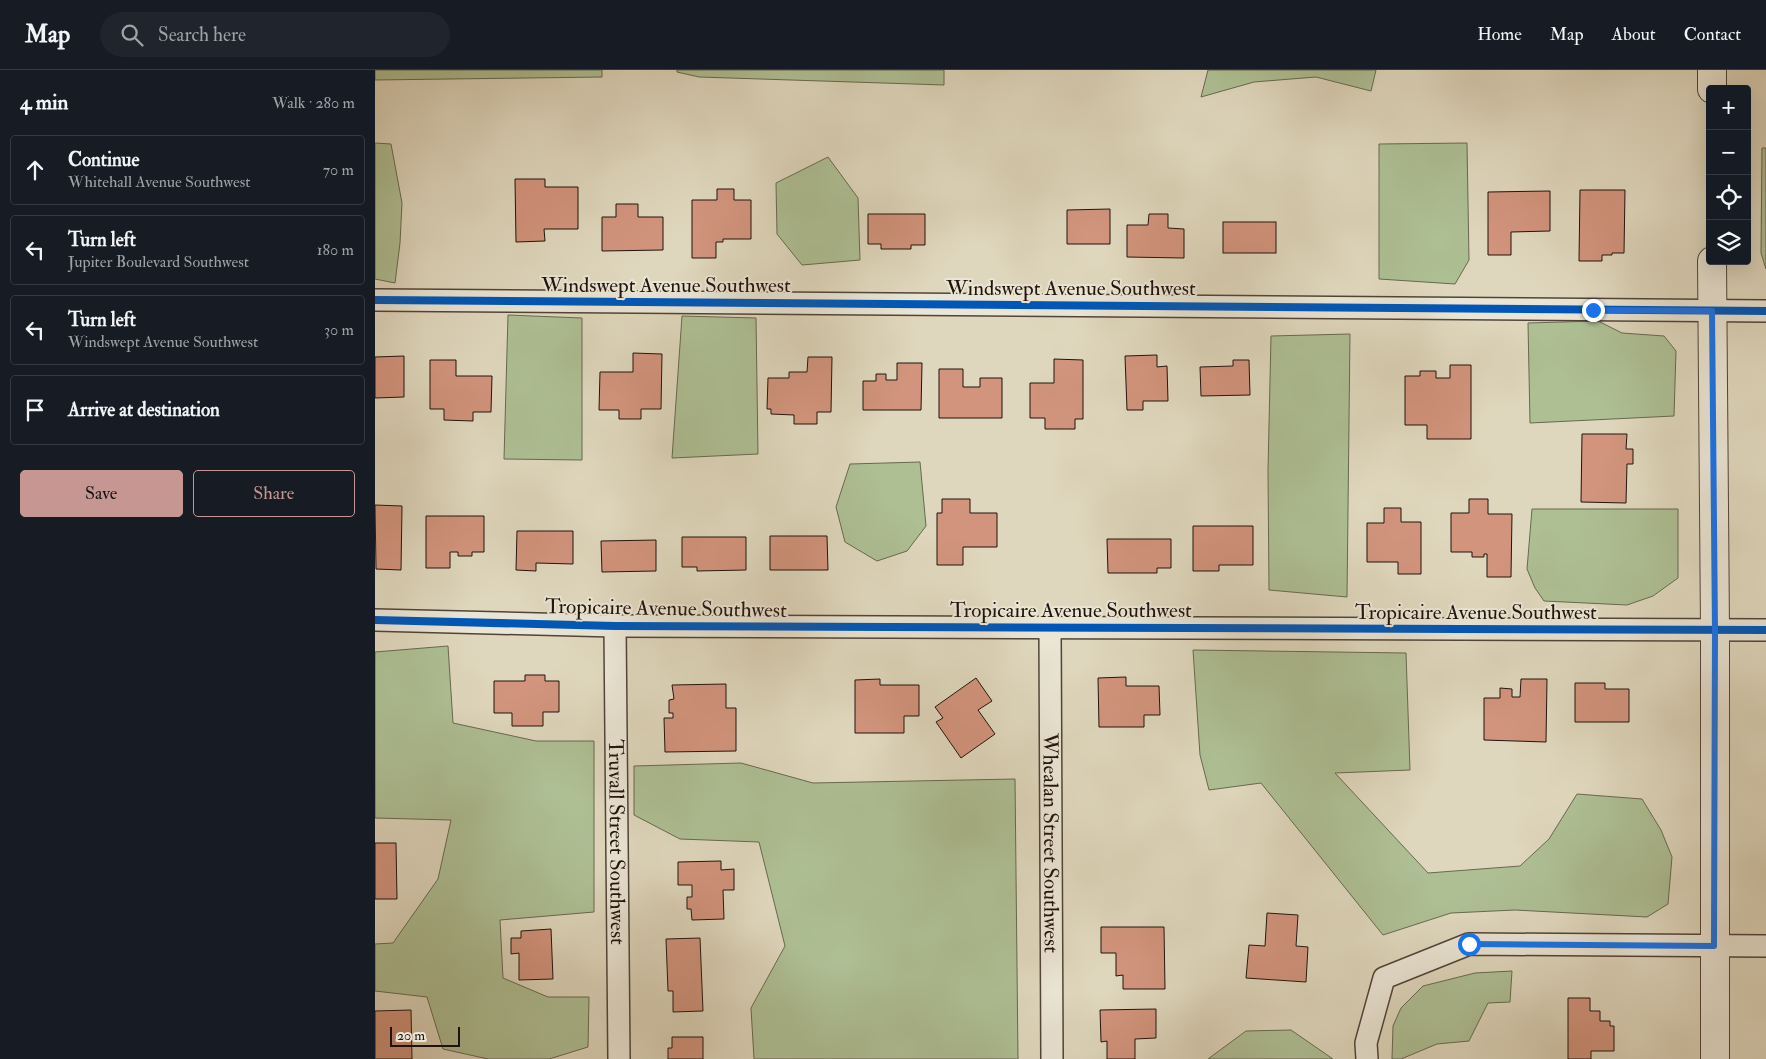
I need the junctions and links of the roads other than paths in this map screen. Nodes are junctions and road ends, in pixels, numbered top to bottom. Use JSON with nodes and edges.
{"nodes":[{"id":1,"x":1712,"y":70,"type":"edge"},
{"id":2,"x":1712,"y":85,"type":"edge"},
{"id":3,"x":1712,"y":265,"type":"edge"},
{"id":4,"x":375,"y":300,"type":"edge"},
{"id":5,"x":1712,"y":311,"type":"junction"},
{"id":6,"x":1766,"y":311,"type":"edge"},
{"id":7,"x":375,"y":620,"type":"edge"},
{"id":8,"x":615,"y":626,"type":"junction"},
{"id":9,"x":1050,"y":628,"type":"junction"},
{"id":10,"x":1715,"y":630,"type":"junction"},
{"id":11,"x":1766,"y":630,"type":"edge"},
{"id":12,"x":1714,"y":946,"type":"junction"},
{"id":13,"x":1766,"y":946,"type":"edge"},
{"id":14,"x":1367,"y":1051,"type":"edge"},
{"id":15,"x":619,"y":1059,"type":"edge"},
{"id":16,"x":1052,"y":1059,"type":"edge"},
{"id":17,"x":1715,"y":1059,"type":"edge"}],
"edges":[{"from":1,"to":2,"type":"street"},
{"from":3,"to":5,"type":"street"},
{"from":4,"to":5,"type":"street","name":"Windswept Avenue Southwest"},
{"from":5,"to":6,"type":"street","name":"Windswept Avenue Southwest"},
{"from":5,"to":10,"type":"street"},
{"from":7,"to":8,"type":"street","name":"Tropicaire Avenue Southwest"},
{"from":8,"to":9,"type":"street","name":"Tropicaire Avenue Southwest"},
{"from":8,"to":15,"type":"street","name":"Truvall Street Southwest"},
{"from":9,"to":10,"type":"street","name":"Tropicaire Avenue Southwest"},
{"from":9,"to":16,"type":"street","name":"Whealan Street Southwest"},
{"from":10,"to":11,"type":"street","name":"Tropicaire Avenue Southwest"},
{"from":10,"to":12,"type":"street"},
{"from":12,"to":13,"type":"street"},
{"from":12,"to":14,"type":"street"},
{"from":12,"to":17,"type":"street"}]}
